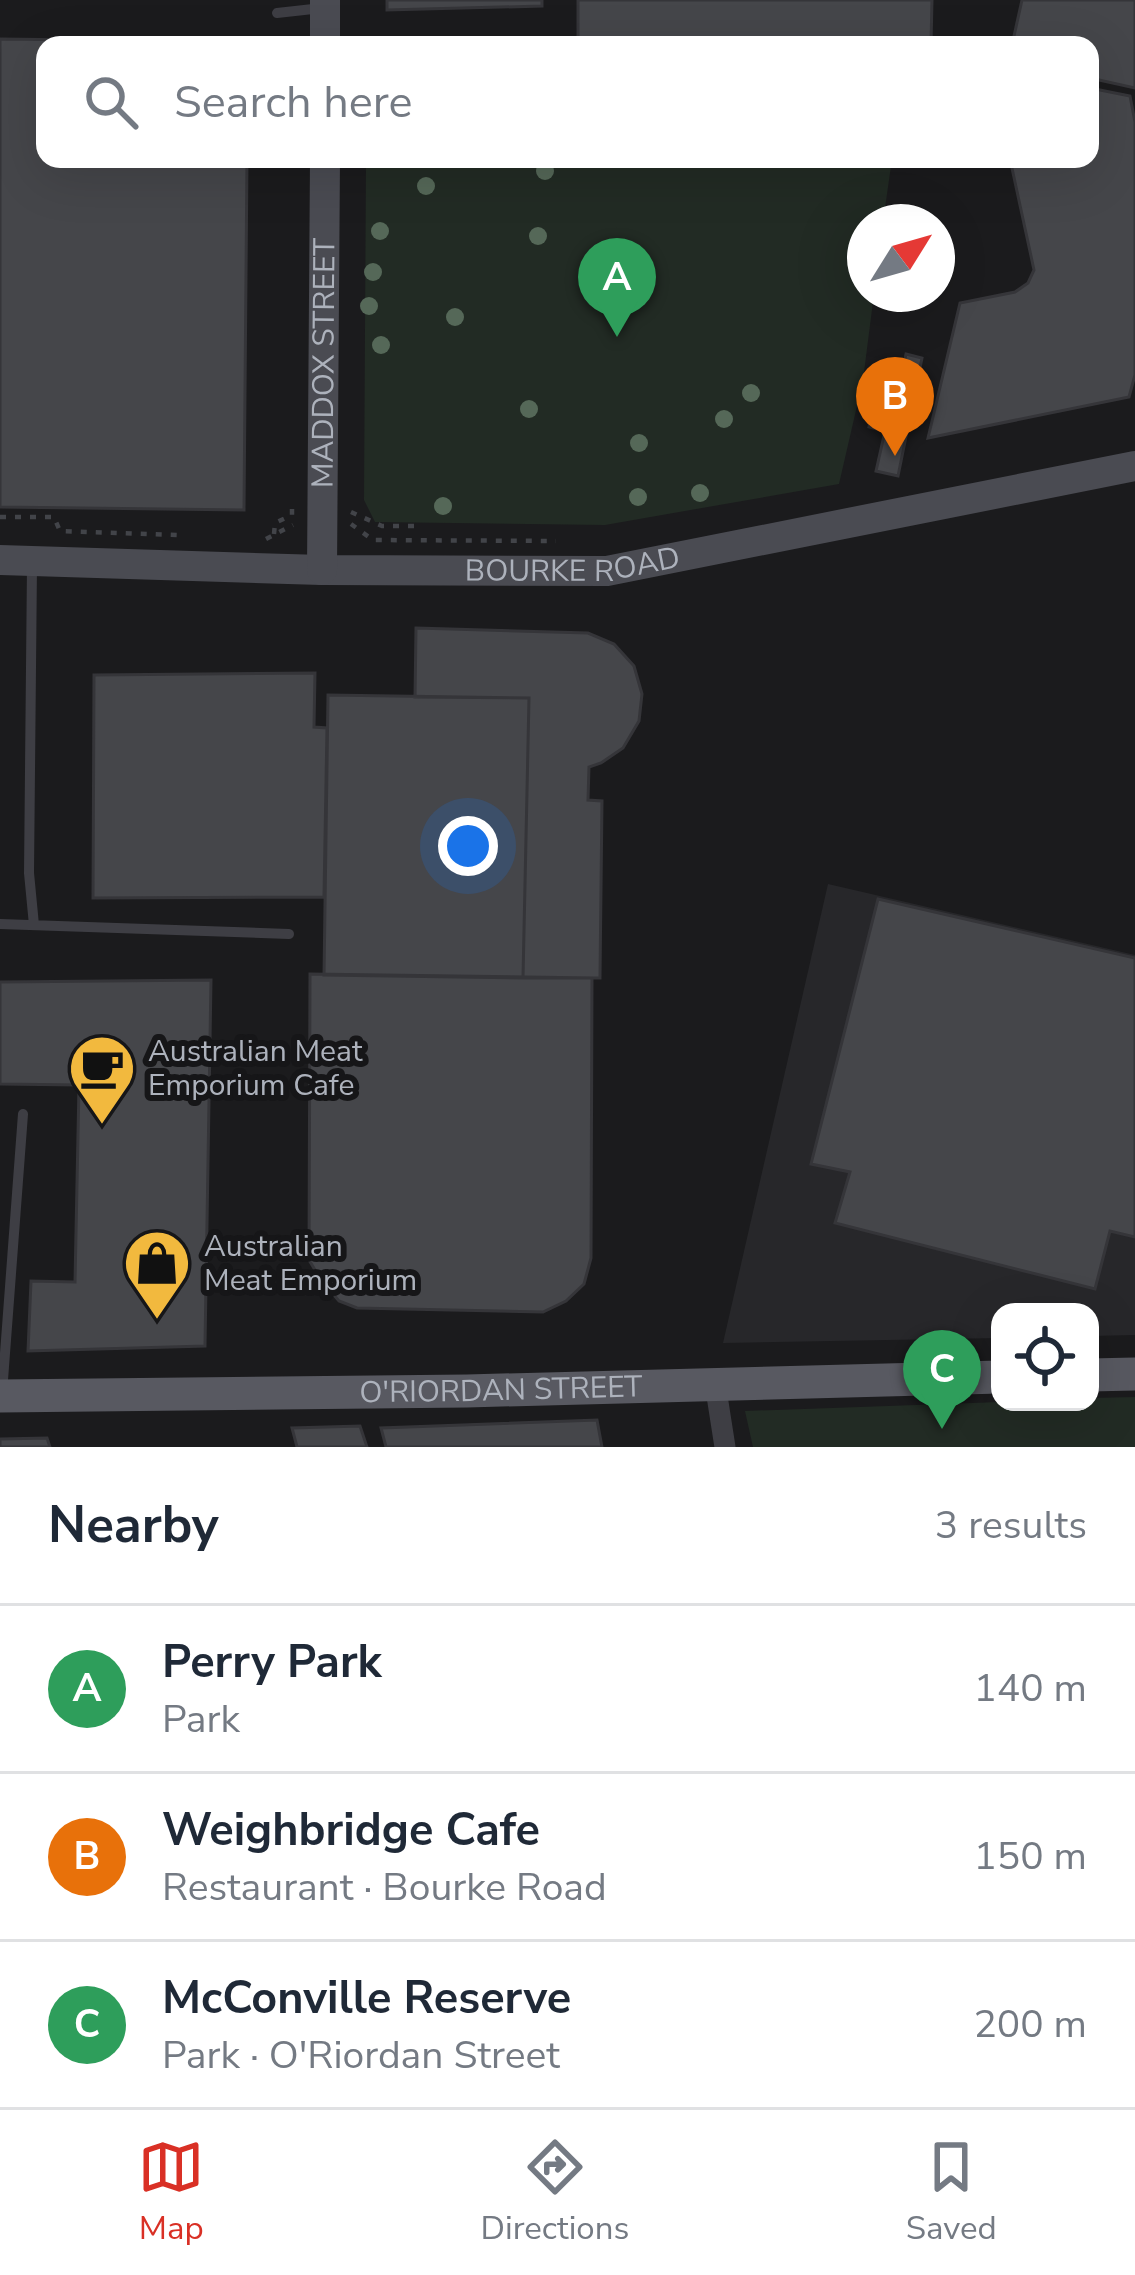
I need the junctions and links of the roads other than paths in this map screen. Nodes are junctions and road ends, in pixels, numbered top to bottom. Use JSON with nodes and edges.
{"nodes":[{"id":1,"x":325,"y":4,"type":"edge"},
{"id":2,"x":277,"y":13,"type":"dead end"},
{"id":3,"x":325,"y":36,"type":"edge"},
{"id":4,"x":325,"y":168,"type":"edge"},
{"id":5,"x":1135,"y":466,"type":"edge"},
{"id":6,"x":0,"y":560,"type":"edge"},
{"id":7,"x":32,"y":562,"type":"junction"},
{"id":8,"x":322,"y":570,"type":"junction"},
{"id":9,"x":0,"y":924,"type":"edge"},
{"id":10,"x":34,"y":925,"type":"junction"},
{"id":11,"x":289,"y":934,"type":"dead end"},
{"id":12,"x":22,"y":1114,"type":"dead end"},
{"id":13,"x":1135,"y":1374,"type":"edge"},
{"id":14,"x":1099,"y":1375,"type":"edge"},
{"id":15,"x":991,"y":1377,"type":"edge"},
{"id":16,"x":716,"y":1382,"type":"junction"},
{"id":17,"x":1,"y":1396,"type":"edge"},
{"id":18,"x":725,"y":1447,"type":"edge"}],
"edges":[{"from":1,"to":2,"type":"lane"},
{"from":1,"to":3,"type":"street"},
{"from":4,"to":8,"type":"street","name":"MADDOX STREET"},
{"from":5,"to":8,"type":"street","name":"BOURKE ROAD"},
{"from":6,"to":7,"type":"street","name":"BOURKE ROAD"},
{"from":7,"to":8,"type":"street","name":"BOURKE ROAD"},
{"from":7,"to":10,"type":"lane"},
{"from":9,"to":10,"type":"lane"},
{"from":10,"to":11,"type":"lane"},
{"from":12,"to":17,"type":"lane"},
{"from":13,"to":14,"type":"main road"},
{"from":15,"to":16,"type":"main road","name":"O'RIORDAN STREET"},
{"from":16,"to":17,"type":"main road","name":"O'RIORDAN STREET"},
{"from":16,"to":18,"type":"street"}]}
